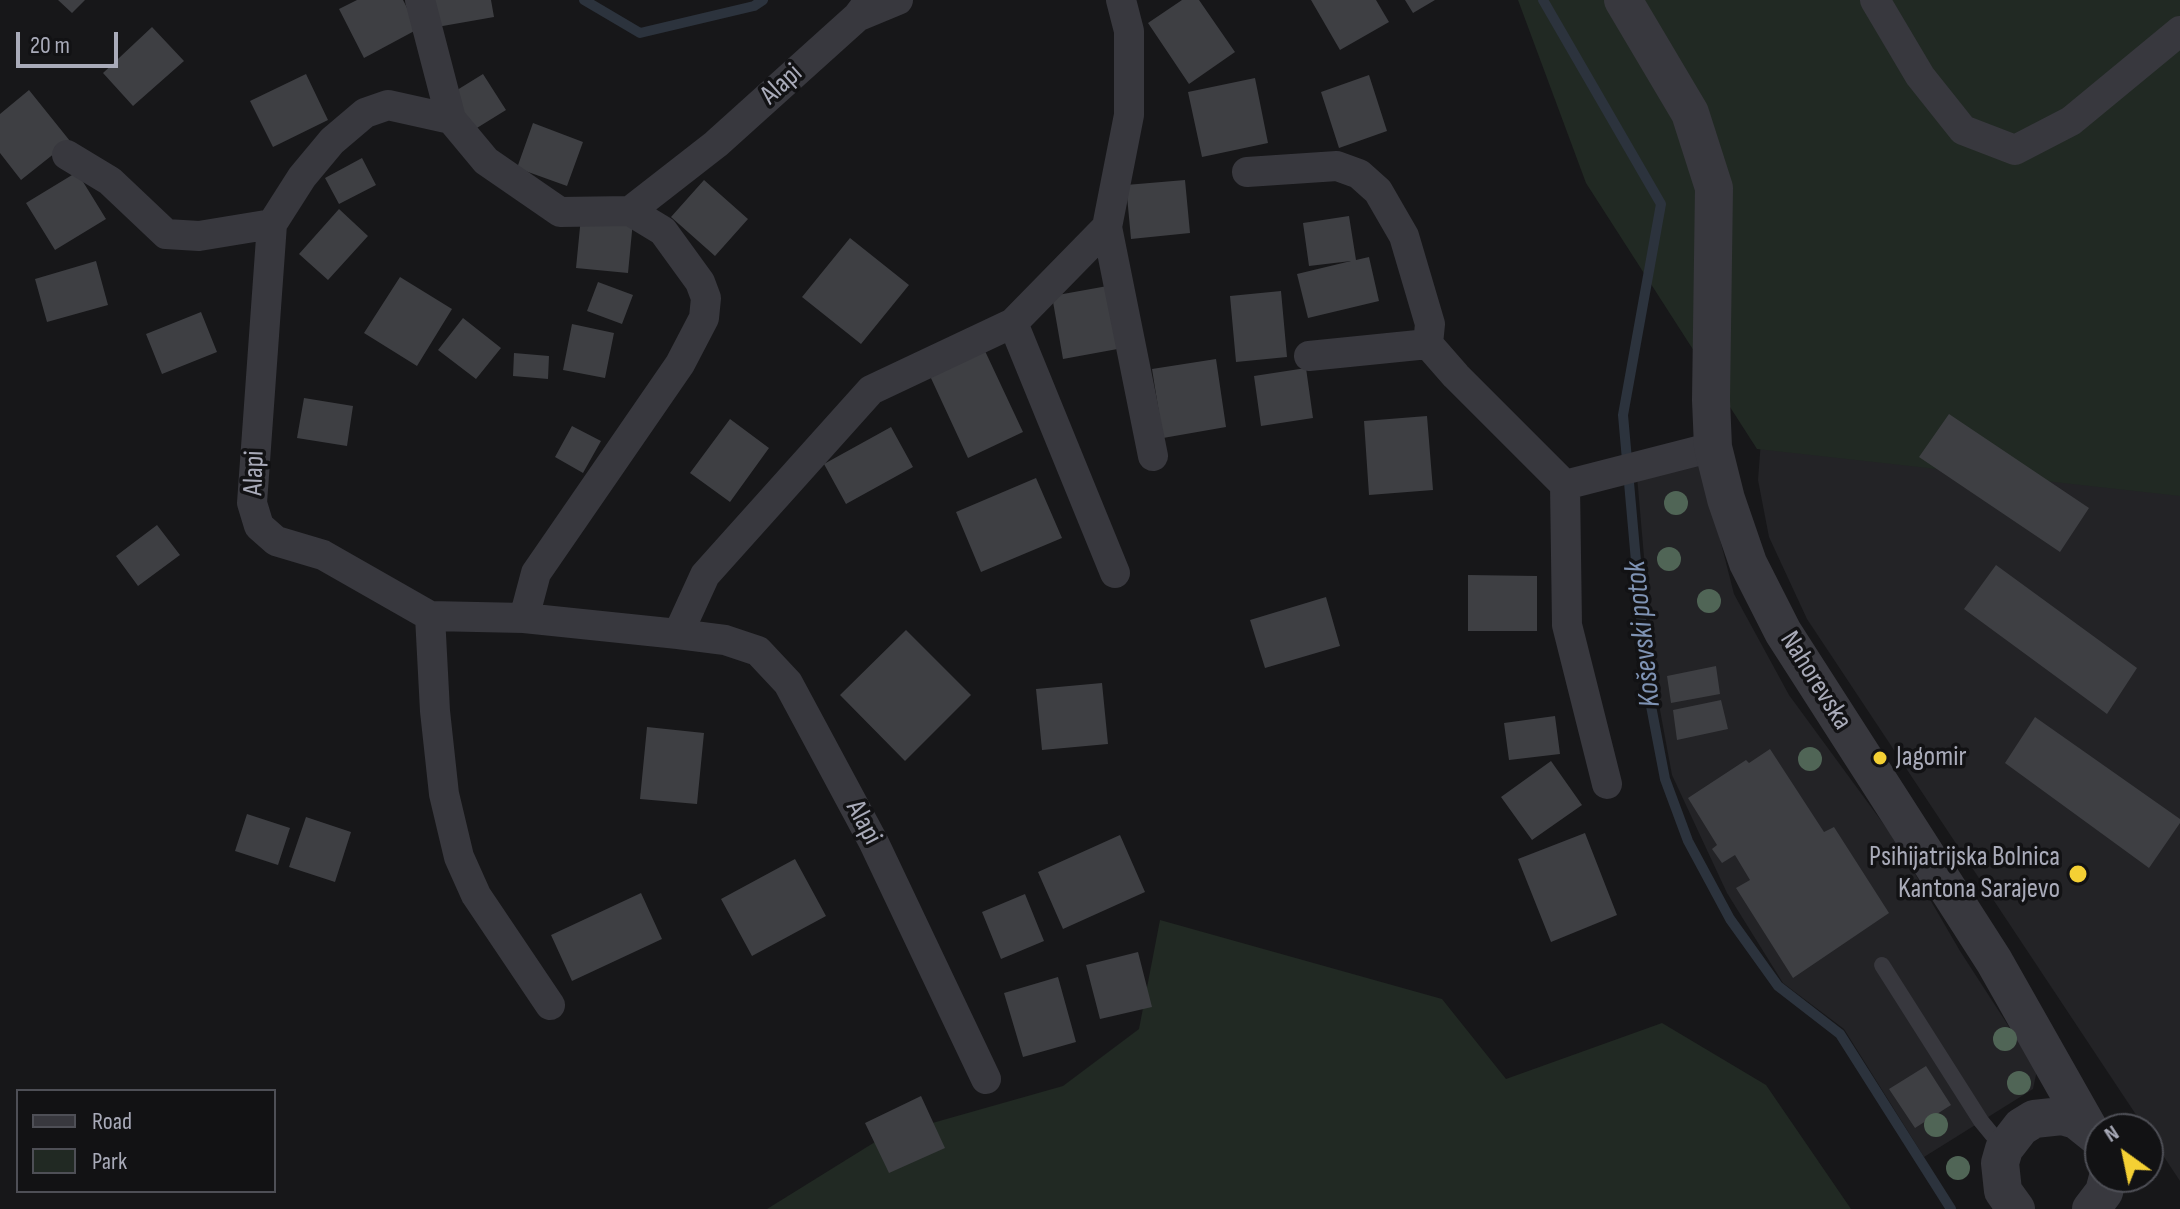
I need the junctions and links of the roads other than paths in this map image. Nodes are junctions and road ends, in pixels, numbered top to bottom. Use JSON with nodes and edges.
{"nodes":[{"id":1,"x":420,"y":0,"type":"edge"},
{"id":2,"x":898,"y":0,"type":"edge"},
{"id":3,"x":1121,"y":0,"type":"edge"},
{"id":4,"x":1623,"y":0,"type":"edge"},
{"id":5,"x":1875,"y":0,"type":"edge"},
{"id":6,"x":863,"y":9,"type":"edge"},
{"id":7,"x":2180,"y":31,"type":"edge"},
{"id":8,"x":451,"y":119,"type":"junction"},
{"id":9,"x":67,"y":155,"type":"dead end"},
{"id":10,"x":1247,"y":172,"type":"dead end"},
{"id":11,"x":630,"y":211,"type":"junction"},
{"id":12,"x":272,"y":224,"type":"junction"},
{"id":13,"x":1107,"y":227,"type":"junction"},
{"id":14,"x":1013,"y":323,"type":"junction"},
{"id":15,"x":1428,"y":344,"type":"junction"},
{"id":16,"x":1309,"y":356,"type":"dead end"},
{"id":17,"x":1713,"y":447,"type":"junction"},
{"id":18,"x":1153,"y":456,"type":"dead end"},
{"id":19,"x":1565,"y":485,"type":"junction"},
{"id":20,"x":1115,"y":573,"type":"dead end"},
{"id":21,"x":430,"y":616,"type":"junction"},
{"id":22,"x":524,"y":618,"type":"junction"},
{"id":23,"x":678,"y":634,"type":"junction"},
{"id":24,"x":1607,"y":784,"type":"dead end"},
{"id":25,"x":1882,"y":965,"type":"dead end"},
{"id":26,"x":550,"y":1005,"type":"dead end"},
{"id":27,"x":2052,"y":1063,"type":"junction"},
{"id":28,"x":986,"y":1079,"type":"dead end"},
{"id":29,"x":2084,"y":1117,"type":"edge"},
{"id":30,"x":2034,"y":1119,"type":"junction"},
{"id":31,"x":2084,"y":1126,"type":"edge"},
{"id":32,"x":2004,"y":1149,"type":"junction"},
{"id":33,"x":2103,"y":1193,"type":"edge"},
{"id":34,"x":2016,"y":1209,"type":"edge"},
{"id":35,"x":2091,"y":1209,"type":"edge"}],
"edges":[{"from":1,"to":8,"type":"street"},
{"from":2,"to":6,"type":"street","name":"Alapi"},
{"from":3,"to":13,"type":"street"},
{"from":4,"to":17,"type":"street","name":"Nahorevska"},
{"from":5,"to":7,"type":"street"},
{"from":6,"to":11,"type":"street","name":"Alapi"},
{"from":8,"to":11,"type":"street"},
{"from":8,"to":12,"type":"street"},
{"from":9,"to":12,"type":"street"},
{"from":10,"to":15,"type":"street"},
{"from":11,"to":22,"type":"street"},
{"from":12,"to":21,"type":"street","name":"Alapi"},
{"from":13,"to":14,"type":"street"},
{"from":13,"to":18,"type":"street"},
{"from":14,"to":20,"type":"street"},
{"from":14,"to":23,"type":"street"},
{"from":15,"to":16,"type":"street"},
{"from":15,"to":19,"type":"street"},
{"from":17,"to":19,"type":"street"},
{"from":17,"to":27,"type":"street","name":"Nahorevska"},
{"from":19,"to":24,"type":"street"},
{"from":21,"to":22,"type":"street","name":"Alapi"},
{"from":21,"to":26,"type":"street"},
{"from":22,"to":23,"type":"street","name":"Alapi"},
{"from":23,"to":28,"type":"street","name":"Alapi"},
{"from":25,"to":32,"type":"lane"},
{"from":27,"to":29,"type":"street","name":"Nahorevska"},
{"from":27,"to":30,"type":"street"},
{"from":30,"to":31,"type":"street"},
{"from":30,"to":32,"type":"street"},
{"from":32,"to":34,"type":"street"},
{"from":33,"to":35,"type":"street"}]}
